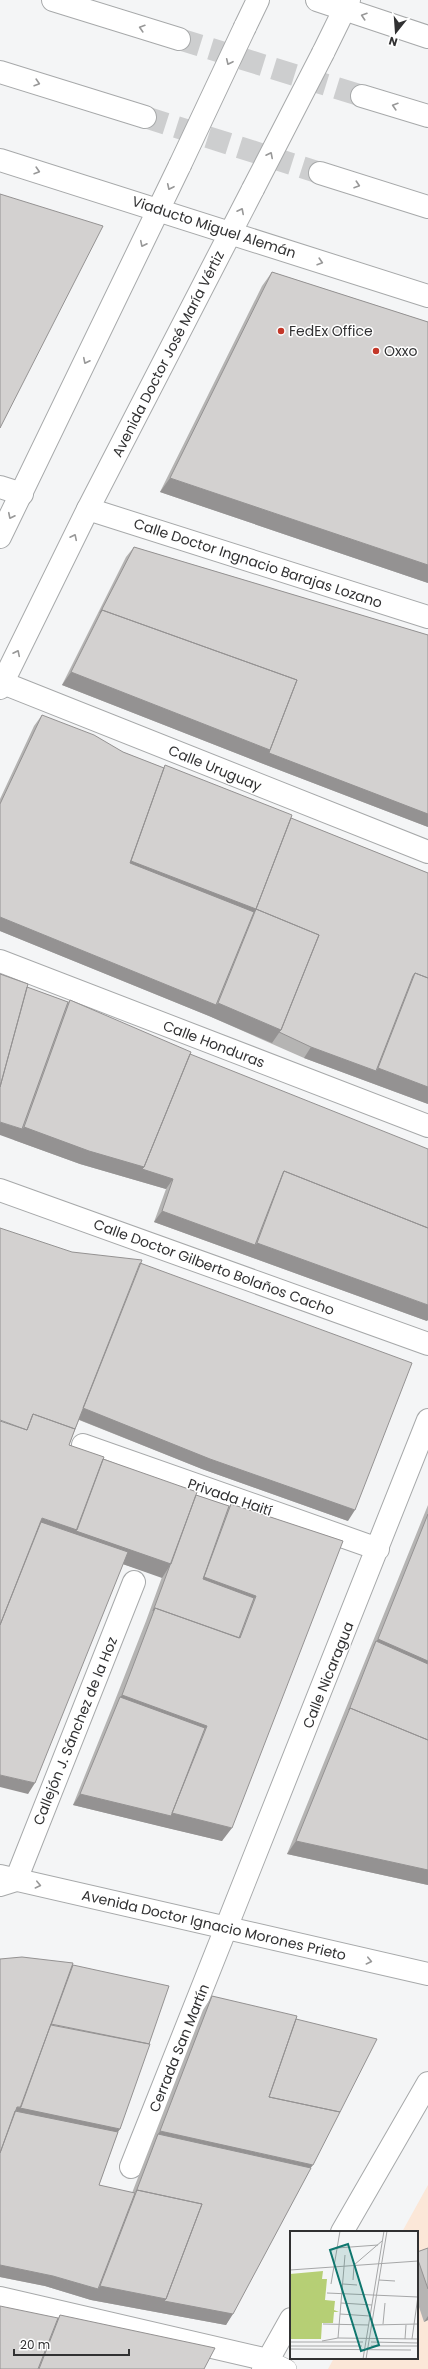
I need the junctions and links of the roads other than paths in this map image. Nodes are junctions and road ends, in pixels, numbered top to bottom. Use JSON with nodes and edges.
{"nodes":[{"id":1,"x":53,"y":0,"type":"edge"},
{"id":2,"x":258,"y":0,"type":"edge"},
{"id":3,"x":317,"y":0,"type":"edge"},
{"id":4,"x":346,"y":5,"type":"edge"},
{"id":5,"x":428,"y":37,"type":"edge"},
{"id":6,"x":179,"y":39,"type":"tunnel mouth"},
{"id":7,"x":0,"y":72,"type":"edge"},
{"id":8,"x":362,"y":96,"type":"tunnel mouth"},
{"id":9,"x":428,"y":116,"type":"edge"},
{"id":10,"x":145,"y":117,"type":"tunnel mouth"},
{"id":11,"x":0,"y":160,"type":"edge"},
{"id":12,"x":320,"y":173,"type":"tunnel mouth"},
{"id":13,"x":428,"y":207,"type":"edge"},
{"id":14,"x":160,"y":209,"type":"junction"},
{"id":15,"x":230,"y":234,"type":"junction"},
{"id":16,"x":428,"y":296,"type":"edge"},
{"id":17,"x":0,"y":487,"type":"edge"},
{"id":18,"x":22,"y":494,"type":"junction"},
{"id":19,"x":88,"y":509,"type":"junction"},
{"id":20,"x":0,"y":537,"type":"edge"},
{"id":21,"x":428,"y":618,"type":"edge"},
{"id":22,"x":1,"y":686,"type":"edge"},
{"id":23,"x":428,"y":852,"type":"edge"},
{"id":24,"x":0,"y":962,"type":"edge"},
{"id":25,"x":428,"y":1126,"type":"edge"},
{"id":26,"x":0,"y":1190,"type":"edge"},
{"id":27,"x":428,"y":1344,"type":"edge"},
{"id":28,"x":428,"y":1420,"type":"edge"},
{"id":29,"x":83,"y":1445,"type":"dead end"},
{"id":30,"x":378,"y":1549,"type":"junction"},
{"id":31,"x":134,"y":1582,"type":"dead end"},
{"id":32,"x":5,"y":1880,"type":"edge"},
{"id":33,"x":226,"y":1929,"type":"junction"},
{"id":34,"x":428,"y":1974,"type":"edge"},
{"id":35,"x":428,"y":2083,"type":"edge"},
{"id":36,"x":131,"y":2167,"type":"dead end"},
{"id":37,"x":343,"y":2231,"type":"edge"},
{"id":38,"x":0,"y":2298,"type":"edge"},
{"id":39,"x":290,"y":2321,"type":"edge"},
{"id":40,"x":265,"y":2364,"type":"edge"},
{"id":41,"x":287,"y":2369,"type":"edge"}],
"edges":[{"from":6,"to":1,"type":"main road","one_way":true},
{"from":2,"to":14,"type":"main road","one_way":true,"bridge":true},
{"from":3,"to":4,"type":"main road"},
{"from":5,"to":4,"type":"main road","one_way":true},
{"from":15,"to":4,"type":"main road","name":"Avenida Doctor José María Vértiz","one_way":true,"bridge":true},
{"from":7,"to":10,"type":"main road","one_way":true},
{"from":9,"to":8,"type":"main road","one_way":true},
{"from":11,"to":14,"type":"main road","name":"Viaducto Miguel Alemán","one_way":true},
{"from":12,"to":13,"type":"main road","one_way":true},
{"from":14,"to":15,"type":"main road","name":"Viaducto Miguel Alemán"},
{"from":14,"to":18,"type":"main road","one_way":true},
{"from":15,"to":16,"type":"main road","name":"Viaducto Miguel Alemán","one_way":true},
{"from":15,"to":19,"type":"main road","name":"Avenida Doctor José María Vértiz"},
{"from":17,"to":18,"type":"main road"},
{"from":18,"to":20,"type":"main road","one_way":true},
{"from":19,"to":21,"type":"main road","name":"Calle Doctor Ingnacio Barajas Lozano"},
{"from":22,"to":19,"type":"main road","name":"Avenida Doctor José María Vértiz","one_way":true},
{"from":22,"to":23,"type":"main road","name":"Calle Uruguay"},
{"from":24,"to":25,"type":"main road","name":"Calle Honduras"},
{"from":26,"to":27,"type":"main road","name":"Calle Doctor Gilberto Bolaños Cacho"},
{"from":28,"to":30,"type":"main road","name":"Calle Nicaragua"},
{"from":29,"to":30,"type":"main road","name":"Privada Haití"},
{"from":30,"to":33,"type":"main road","name":"Calle Nicaragua"},
{"from":31,"to":32,"type":"main road","name":"Callejón J. Sánchez de la Hoz"},
{"from":32,"to":33,"type":"main road","name":"Avenida Doctor Ignacio Morones Prieto","one_way":true},
{"from":33,"to":34,"type":"main road","name":"Avenida Doctor Ignacio Morones Prieto","one_way":true},
{"from":33,"to":36,"type":"main road","name":"Cerrada San Martín"},
{"from":35,"to":37,"type":"main road"},
{"from":38,"to":40,"type":"main road"},
{"from":39,"to":40,"type":"main road"},
{"from":40,"to":41,"type":"lane"}]}
